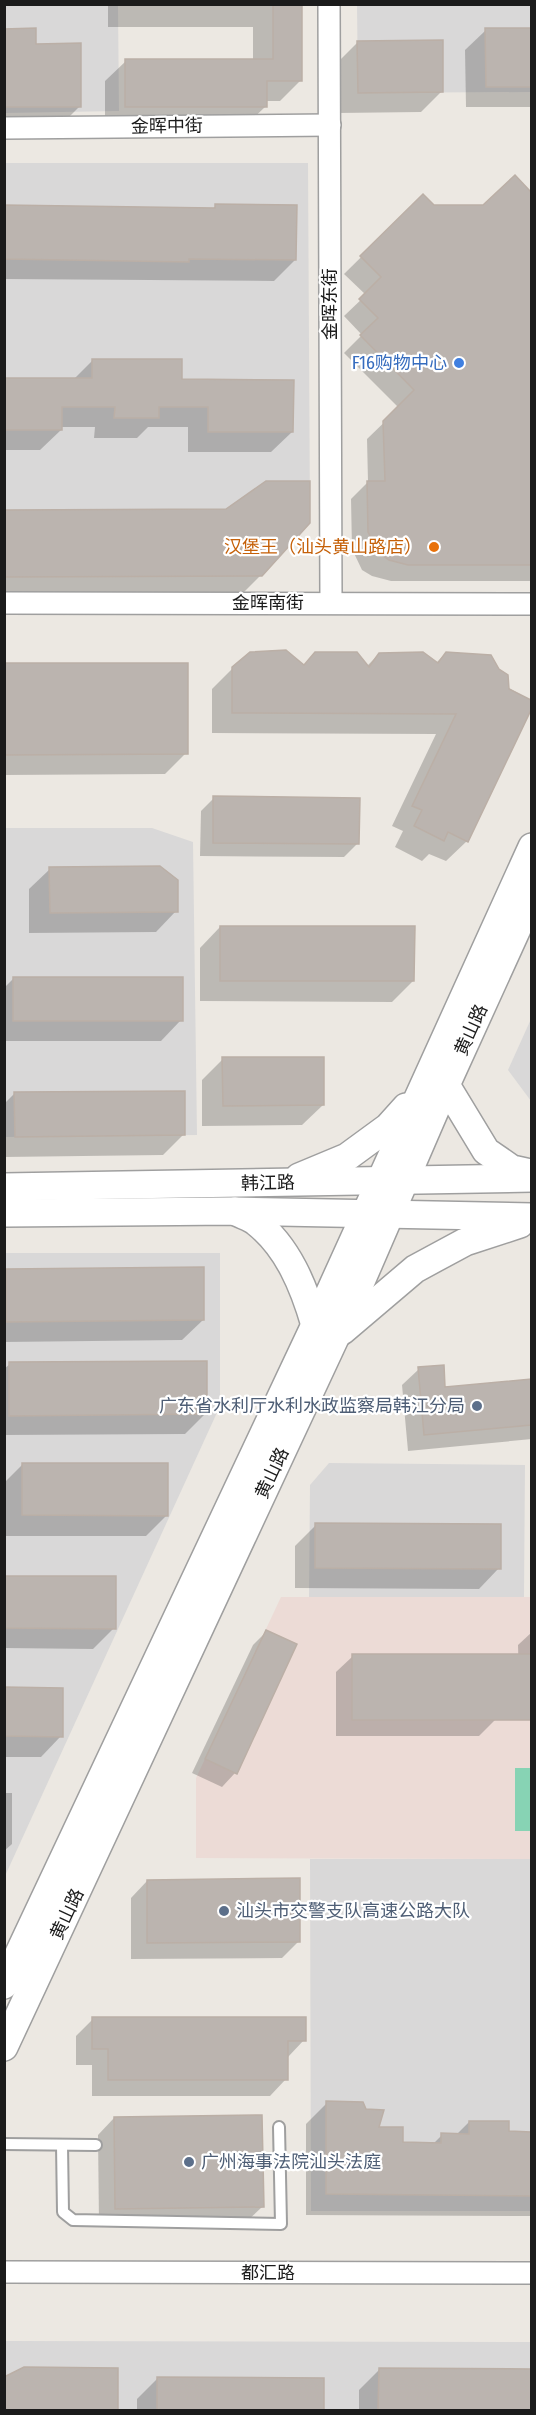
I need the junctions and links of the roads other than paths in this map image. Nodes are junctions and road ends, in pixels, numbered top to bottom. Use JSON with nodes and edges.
{"nodes":[{"id":1,"x":329,"y":4,"type":"edge"},
{"id":2,"x":330,"y":124,"type":"junction"},
{"id":3,"x":4,"y":128,"type":"edge"},
{"id":4,"x":4,"y":603,"type":"edge"},
{"id":5,"x":331,"y":603,"type":"junction"},
{"id":6,"x":531,"y":604,"type":"edge"},
{"id":7,"x":531,"y":847,"type":"edge"},
{"id":8,"x":531,"y":896,"type":"edge"},
{"id":9,"x":433,"y":1088,"type":"junction"},
{"id":10,"x":531,"y":1173,"type":"edge"},
{"id":11,"x":531,"y":1178,"type":"edge"},
{"id":12,"x":380,"y":1180,"type":"junction"},
{"id":13,"x":407,"y":1180,"type":"junction"},
{"id":14,"x":285,"y":1182,"type":"junction"},
{"id":15,"x":4,"y":1187,"type":"edge"},
{"id":16,"x":234,"y":1211,"type":"junction"},
{"id":17,"x":4,"y":1213,"type":"edge"},
{"id":18,"x":365,"y":1213,"type":"junction"},
{"id":19,"x":391,"y":1214,"type":"junction"},
{"id":20,"x":531,"y":1220,"type":"edge"},
{"id":21,"x":326,"y":1330,"type":"junction"},
{"id":22,"x":4,"y":1985,"type":"edge"},
{"id":23,"x":4,"y":2047,"type":"edge"},
{"id":24,"x":279,"y":2127,"type":"dead end"},
{"id":25,"x":4,"y":2144,"type":"edge"},
{"id":26,"x":62,"y":2145,"type":"junction"},
{"id":27,"x":96,"y":2145,"type":"dead end"},
{"id":28,"x":4,"y":2272,"type":"edge"},
{"id":29,"x":531,"y":2273,"type":"edge"}],
"edges":[{"from":1,"to":2,"type":"street","name":"金晖东街"},
{"from":2,"to":3,"type":"street","name":"金晖中街"},
{"from":2,"to":5,"type":"street","name":"金晖东街"},
{"from":4,"to":5,"type":"street","name":"金晖南街"},
{"from":5,"to":6,"type":"street","name":"金晖南街"},
{"from":7,"to":9,"type":"street","name":"黄山路"},
{"from":8,"to":9,"type":"street","name":"黄山路"},
{"from":9,"to":10,"type":"street"},
{"from":9,"to":12,"type":"street","name":"黄山路"},
{"from":9,"to":13,"type":"street","name":"黄山路"},
{"from":9,"to":14,"type":"street"},
{"from":11,"to":13,"type":"street","name":"韩江路"},
{"from":12,"to":13,"type":"street","name":"韩江路"},
{"from":12,"to":14,"type":"street","name":"韩江路"},
{"from":12,"to":18,"type":"street","name":"黄山路"},
{"from":13,"to":19,"type":"street","name":"黄山路"},
{"from":14,"to":15,"type":"street","name":"韩江路"},
{"from":16,"to":17,"type":"street","name":"韩江路"},
{"from":16,"to":18,"type":"street","name":"韩江路"},
{"from":16,"to":21,"type":"street"},
{"from":18,"to":19,"type":"street","name":"韩江路"},
{"from":18,"to":21,"type":"street","name":"黄山路"},
{"from":19,"to":20,"type":"street","name":"韩江路"},
{"from":19,"to":21,"type":"street","name":"黄山路"},
{"from":20,"to":21,"type":"street"},
{"from":21,"to":22,"type":"street","name":"黄山路"},
{"from":21,"to":23,"type":"street","name":"黄山路"},
{"from":24,"to":26,"type":"lane"},
{"from":25,"to":26,"type":"lane"},
{"from":26,"to":27,"type":"lane"},
{"from":28,"to":29,"type":"street","name":"都汇路"}]}
